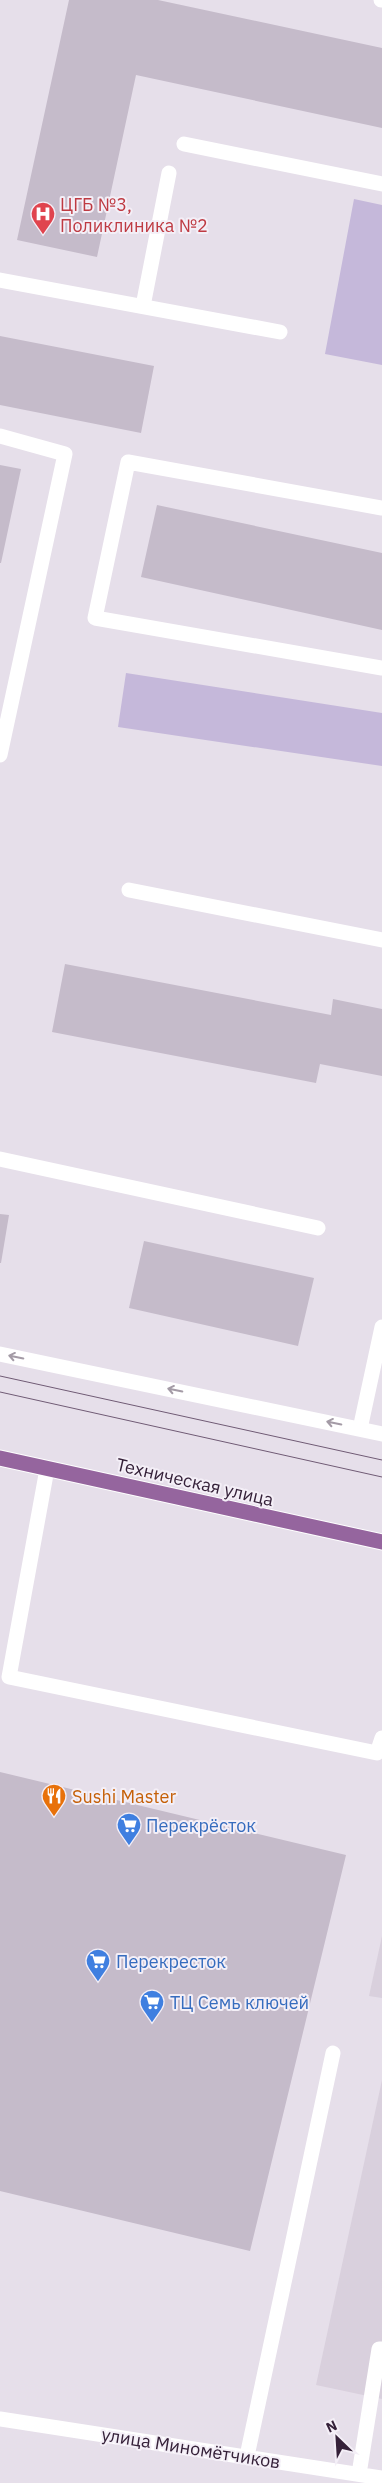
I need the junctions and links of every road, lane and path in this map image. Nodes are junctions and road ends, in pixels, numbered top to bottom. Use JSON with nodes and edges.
{"nodes":[{"id":1,"x":184,"y":144,"type":"dead end"},
{"id":2,"x":168,"y":173,"type":"dead end"},
{"id":3,"x":382,"y":184,"type":"edge"},
{"id":4,"x":0,"y":280,"type":"edge"},
{"id":5,"x":143,"y":306,"type":"junction"},
{"id":6,"x":280,"y":332,"type":"dead end"},
{"id":7,"x":0,"y":436,"type":"edge"},
{"id":8,"x":382,"y":508,"type":"edge"},
{"id":9,"x":382,"y":668,"type":"edge"},
{"id":10,"x":0,"y":755,"type":"edge"},
{"id":11,"x":129,"y":890,"type":"dead end"},
{"id":12,"x":382,"y":940,"type":"edge"},
{"id":13,"x":0,"y":1159,"type":"edge"},
{"id":14,"x":318,"y":1228,"type":"dead end"},
{"id":15,"x":382,"y":1327,"type":"edge"},
{"id":16,"x":0,"y":1354,"type":"edge"},
{"id":17,"x":360,"y":1429,"type":"junction"},
{"id":18,"x":382,"y":1434,"type":"edge"},
{"id":19,"x":0,"y":1458,"type":"edge"},
{"id":20,"x":47,"y":1469,"type":"junction"},
{"id":21,"x":382,"y":1542,"type":"edge"},
{"id":22,"x":382,"y":1738,"type":"edge"},
{"id":23,"x":333,"y":2053,"type":"dead end"},
{"id":24,"x":382,"y":2349,"type":"edge"},
{"id":25,"x":0,"y":2419,"type":"edge"},
{"id":26,"x":247,"y":2456,"type":"junction"},
{"id":27,"x":359,"y":2474,"type":"junction"},
{"id":28,"x":382,"y":2478,"type":"edge"}],
"edges":[{"from":1,"to":3,"type":"street"},
{"from":2,"to":5,"type":"street"},
{"from":4,"to":5,"type":"street"},
{"from":5,"to":6,"type":"street"},
{"from":7,"to":10,"type":"street"},
{"from":8,"to":9,"type":"street"},
{"from":11,"to":12,"type":"street"},
{"from":13,"to":14,"type":"street"},
{"from":15,"to":17,"type":"street"},
{"from":17,"to":16,"type":"street","one_way":true},
{"from":17,"to":18,"type":"street"},
{"from":19,"to":20,"type":"main road","name":"Техническая улица"},
{"from":20,"to":21,"type":"main road","name":"Техническая улица"},
{"from":20,"to":22,"type":"street"},
{"from":23,"to":26,"type":"street"},
{"from":24,"to":27,"type":"street"},
{"from":25,"to":26,"type":"street","name":"улица Миномётчиков"},
{"from":26,"to":27,"type":"street","name":"улица Миномётчиков"},
{"from":27,"to":28,"type":"street","name":"улица Миномётчиков"}]}
